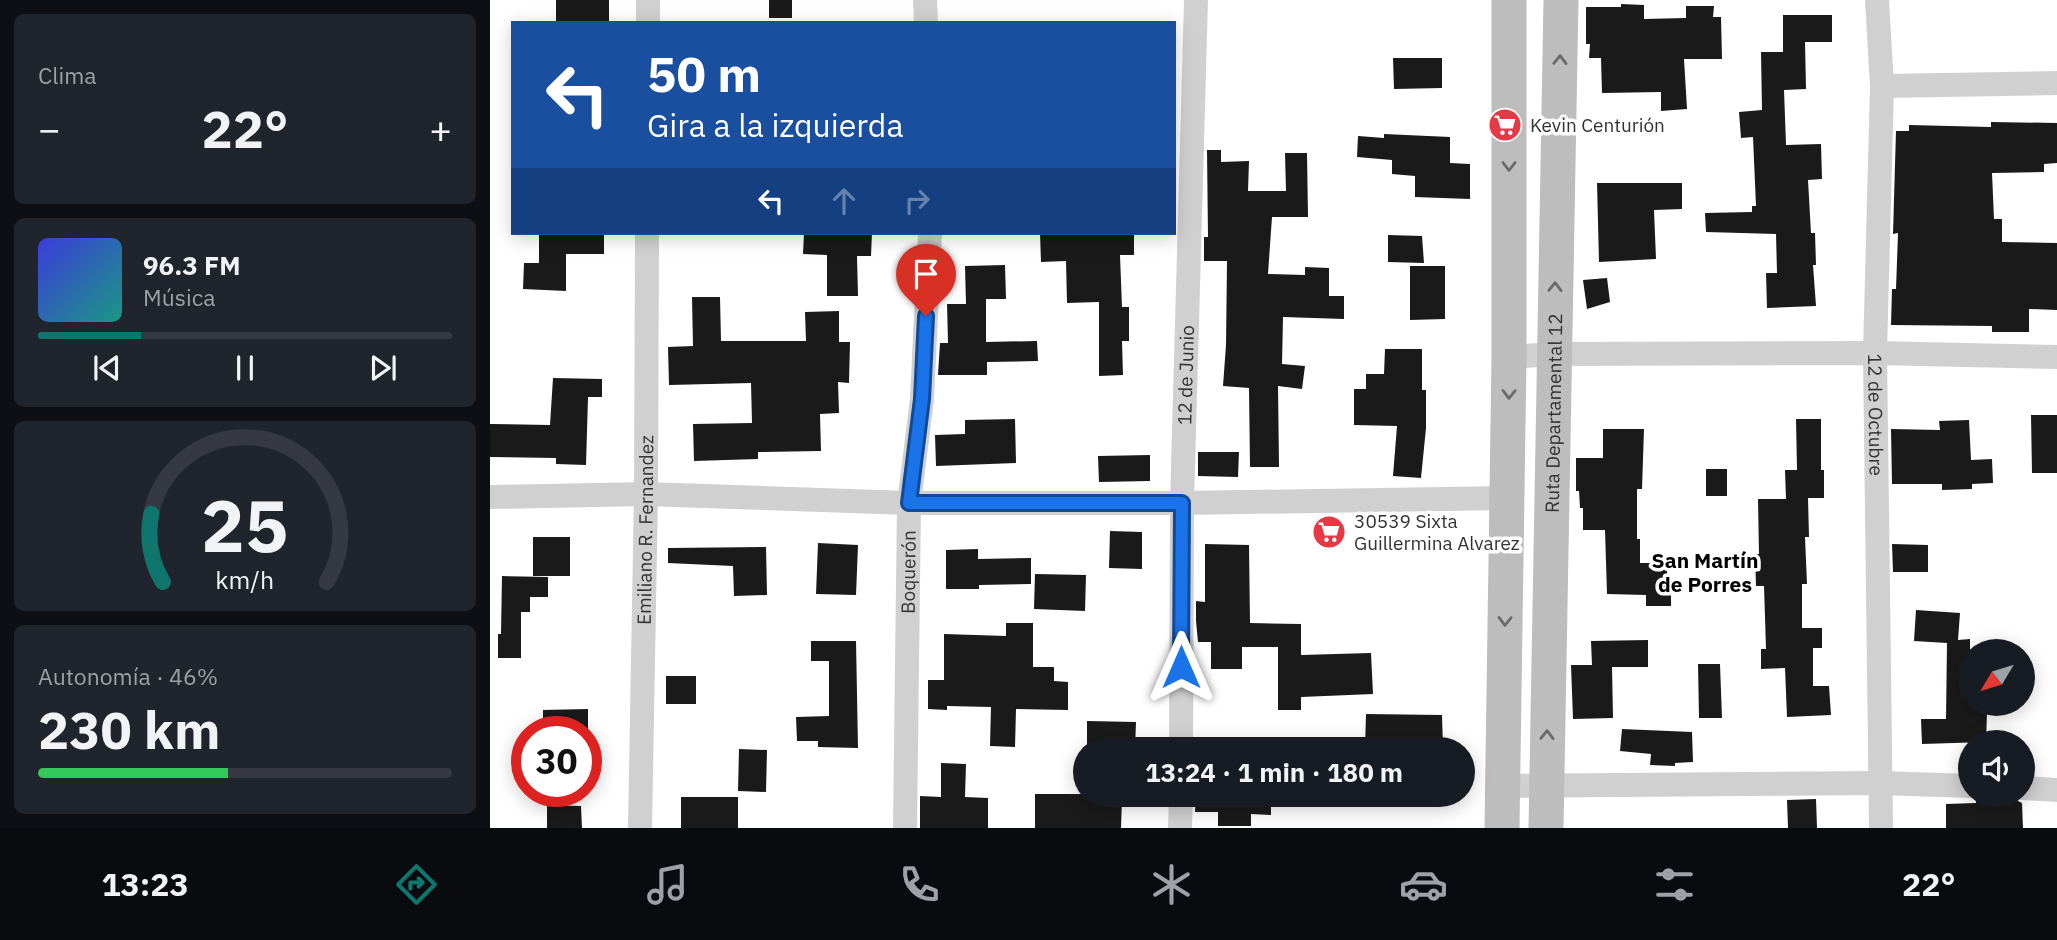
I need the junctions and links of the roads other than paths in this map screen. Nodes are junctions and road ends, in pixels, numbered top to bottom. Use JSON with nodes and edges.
{"nodes":[{"id":1,"x":648,"y":0,"type":"edge"},
{"id":2,"x":925,"y":0,"type":"edge"},
{"id":3,"x":1196,"y":0,"type":"edge"},
{"id":4,"x":1509,"y":0,"type":"edge"},
{"id":5,"x":1561,"y":0,"type":"edge"},
{"id":6,"x":1877,"y":0,"type":"edge"},
{"id":7,"x":648,"y":21,"type":"edge"},
{"id":8,"x":926,"y":21,"type":"edge"},
{"id":9,"x":2057,"y":83,"type":"edge"},
{"id":10,"x":1882,"y":86,"type":"junction"},
{"id":11,"x":647,"y":235,"type":"edge"},
{"id":12,"x":930,"y":235,"type":"edge"},
{"id":13,"x":1875,"y":352,"type":"junction"},
{"id":14,"x":1554,"y":354,"type":"junction"},
{"id":15,"x":1509,"y":357,"type":"junction"},
{"id":16,"x":2057,"y":357,"type":"edge"},
{"id":17,"x":646,"y":494,"type":"junction"},
{"id":18,"x":490,"y":497,"type":"edge"},
{"id":19,"x":1506,"y":498,"type":"junction"},
{"id":20,"x":909,"y":503,"type":"junction"},
{"id":21,"x":1182,"y":503,"type":"junction"},
{"id":22,"x":1181,"y":737,"type":"edge"},
{"id":23,"x":1881,"y":783,"type":"junction"},
{"id":24,"x":1546,"y":784,"type":"junction"},
{"id":25,"x":1503,"y":786,"type":"junction"},
{"id":26,"x":1958,"y":786,"type":"edge"},
{"id":27,"x":2035,"y":789,"type":"edge"},
{"id":28,"x":2057,"y":790,"type":"edge"},
{"id":29,"x":1181,"y":807,"type":"edge"},
{"id":30,"x":640,"y":828,"type":"edge"},
{"id":31,"x":905,"y":828,"type":"edge"},
{"id":32,"x":1180,"y":828,"type":"edge"},
{"id":33,"x":1502,"y":828,"type":"edge"},
{"id":34,"x":1546,"y":828,"type":"edge"},
{"id":35,"x":1881,"y":828,"type":"edge"}],
"edges":[{"from":1,"to":7,"type":"street"},
{"from":2,"to":8,"type":"street"},
{"from":3,"to":21,"type":"street","name":"12 de Junio"},
{"from":4,"to":15,"type":"main road","one_way":true},
{"from":14,"to":5,"type":"main road","name":"Ruta Departamental 12","one_way":true},
{"from":6,"to":10,"type":"street","name":"12 de Octubre"},
{"from":9,"to":10,"type":"street"},
{"from":10,"to":13,"type":"street","name":"12 de Octubre"},
{"from":11,"to":17,"type":"street","name":"Emiliano R. Fernandez"},
{"from":12,"to":20,"type":"street","name":"Boquerón"},
{"from":13,"to":14,"type":"street"},
{"from":13,"to":16,"type":"street"},
{"from":13,"to":23,"type":"street","name":"12 de Octubre"},
{"from":14,"to":15,"type":"street"},
{"from":24,"to":14,"type":"main road","name":"Ruta Departamental 12","one_way":true},
{"from":15,"to":19,"type":"main road","one_way":true},
{"from":17,"to":18,"type":"street"},
{"from":17,"to":20,"type":"street"},
{"from":17,"to":30,"type":"street","name":"Emiliano R. Fernandez"},
{"from":19,"to":21,"type":"street"},
{"from":19,"to":25,"type":"main road","one_way":true},
{"from":20,"to":21,"type":"street"},
{"from":20,"to":31,"type":"street","name":"Boquerón"},
{"from":21,"to":22,"type":"street","name":"12 de Junio"},
{"from":23,"to":24,"type":"street"},
{"from":23,"to":26,"type":"street"},
{"from":23,"to":35,"type":"street","name":"12 de Octubre"},
{"from":24,"to":25,"type":"street"},
{"from":24,"to":34,"type":"main road","name":"Ruta Departamental 12"},
{"from":25,"to":33,"type":"main road"},
{"from":27,"to":28,"type":"street"},
{"from":29,"to":32,"type":"street"}]}
